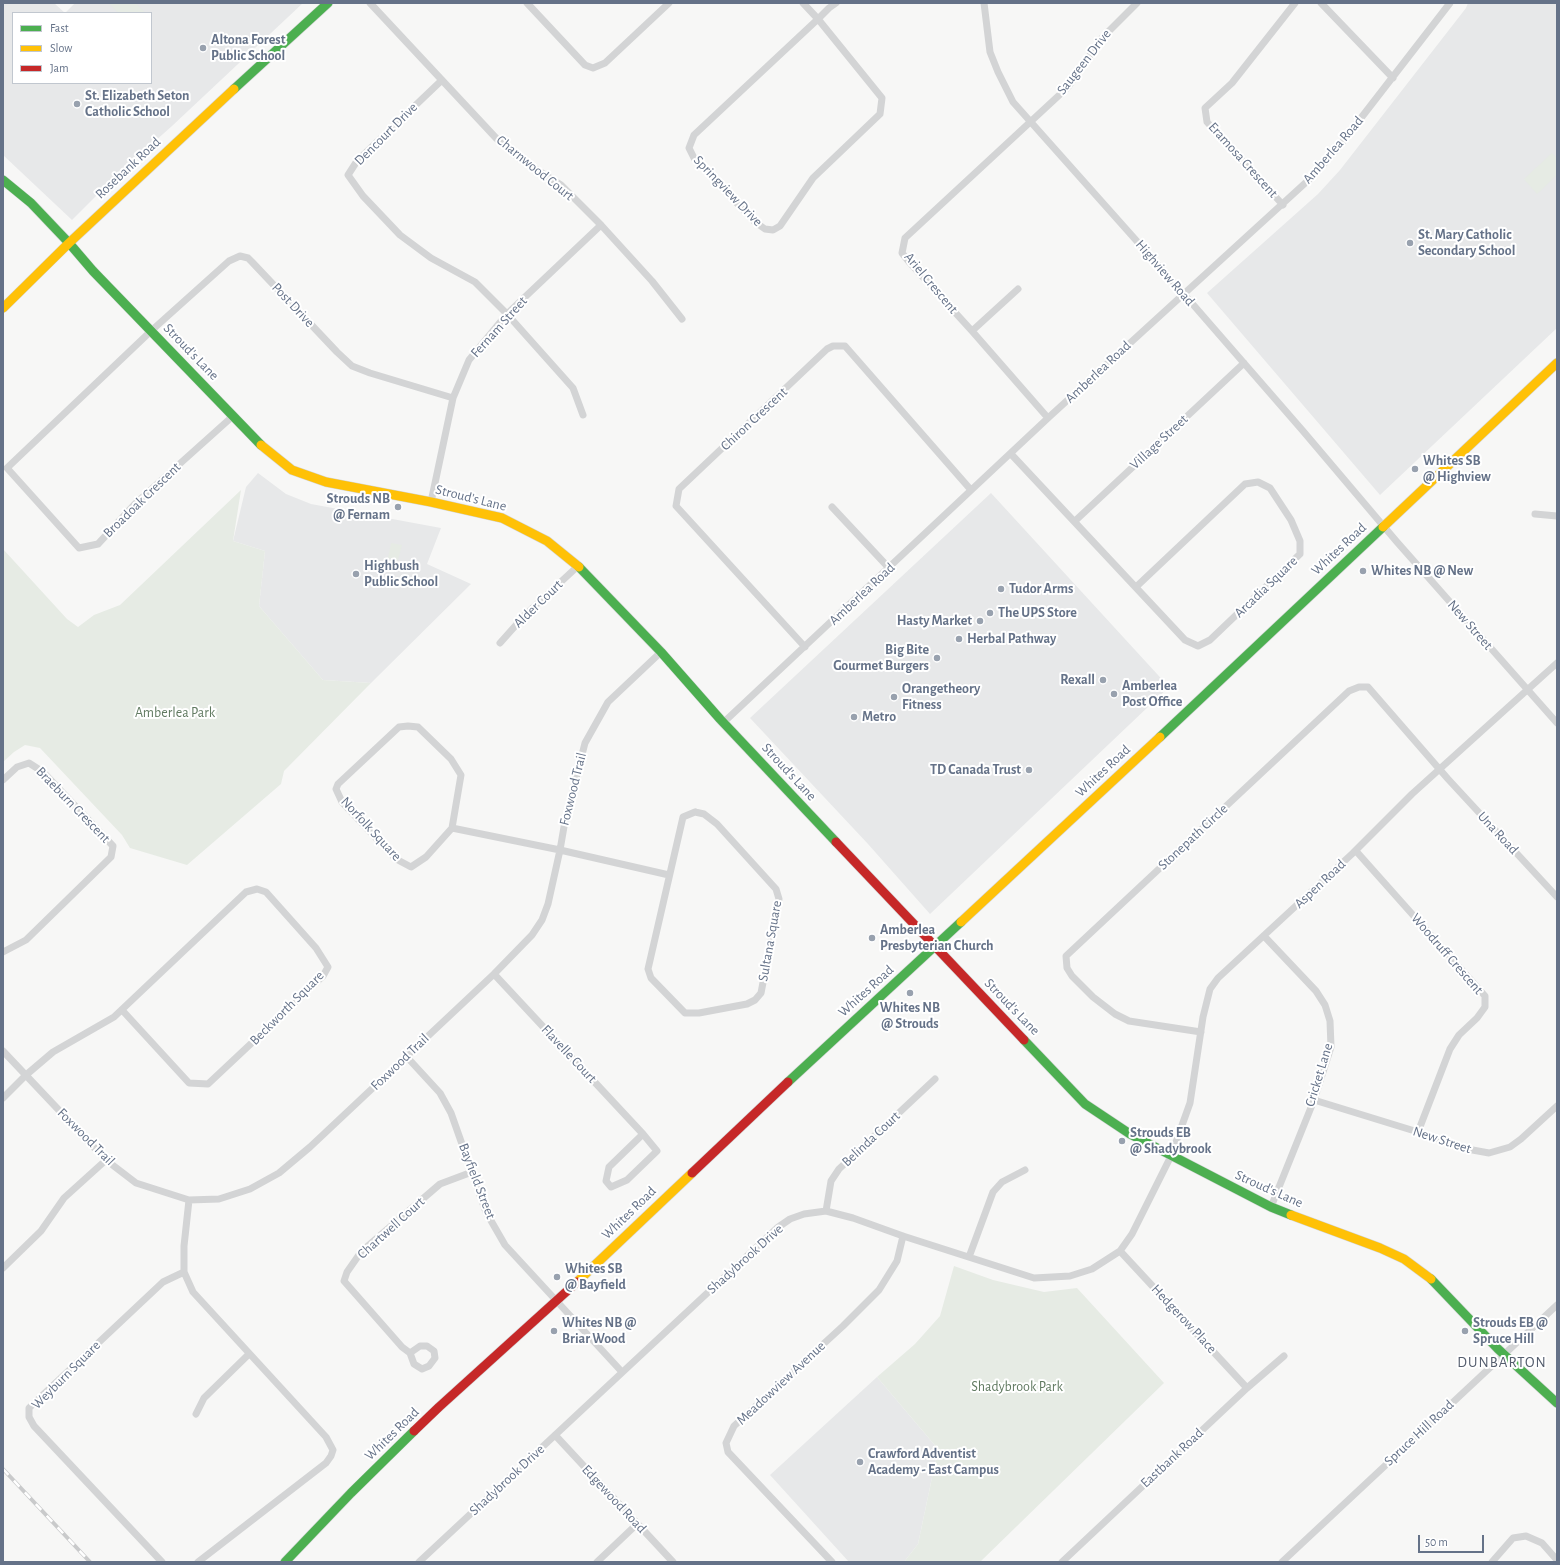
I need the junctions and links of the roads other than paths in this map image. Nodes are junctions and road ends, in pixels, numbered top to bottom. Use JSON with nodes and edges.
{"nodes":[{"id":1,"x":328,"y":3,"type":"edge"},
{"id":2,"x":370,"y":3,"type":"edge"},
{"id":3,"x":527,"y":3,"type":"edge"},
{"id":4,"x":669,"y":3,"type":"edge"},
{"id":5,"x":803,"y":3,"type":"edge"},
{"id":6,"x":836,"y":3,"type":"edge"},
{"id":7,"x":984,"y":3,"type":"edge"},
{"id":8,"x":1137,"y":3,"type":"edge"},
{"id":9,"x":1295,"y":3,"type":"edge"},
{"id":10,"x":1321,"y":3,"type":"edge"},
{"id":11,"x":1450,"y":3,"type":"edge"},
{"id":12,"x":818,"y":19,"type":"junction"},
{"id":13,"x":1393,"y":78,"type":"junction"},
{"id":14,"x":442,"y":80,"type":"junction"},
{"id":15,"x":1030,"y":121,"type":"junction"},
{"id":16,"x":3,"y":180,"type":"edge"},
{"id":17,"x":1283,"y":205,"type":"junction"},
{"id":18,"x":601,"y":225,"type":"junction"},
{"id":19,"x":69,"y":243,"type":"junction"},
{"id":20,"x":1018,"y":289,"type":"dead end"},
{"id":21,"x":1183,"y":293,"type":"junction"},
{"id":22,"x":3,"y":308,"type":"edge"},
{"id":23,"x":507,"y":314,"type":"junction"},
{"id":24,"x":682,"y":319,"type":"dead end"},
{"id":25,"x":151,"y":331,"type":"junction"},
{"id":26,"x":972,"y":332,"type":"junction"},
{"id":27,"x":1244,"y":363,"type":"junction"},
{"id":28,"x":1557,"y":363,"type":"edge"},
{"id":29,"x":453,"y":398,"type":"junction"},
{"id":30,"x":583,"y":415,"type":"dead end"},
{"id":31,"x":233,"y":416,"type":"junction"},
{"id":32,"x":1048,"y":418,"type":"junction"},
{"id":33,"x":1011,"y":454,"type":"junction"},
{"id":34,"x":972,"y":490,"type":"junction"},
{"id":35,"x":431,"y":502,"type":"junction"},
{"id":36,"x":832,"y":507,"type":"dead end"},
{"id":37,"x":1535,"y":514,"type":"dead end"},
{"id":38,"x":1557,"y":516,"type":"edge"},
{"id":39,"x":1075,"y":521,"type":"junction"},
{"id":40,"x":1383,"y":526,"type":"junction"},
{"id":41,"x":578,"y":566,"type":"junction"},
{"id":42,"x":888,"y":568,"type":"junction"},
{"id":43,"x":1136,"y":587,"type":"junction"},
{"id":44,"x":500,"y":643,"type":"dead end"},
{"id":45,"x":805,"y":647,"type":"junction"},
{"id":46,"x":661,"y":652,"type":"junction"},
{"id":47,"x":1557,"y":662,"type":"edge"},
{"id":48,"x":1527,"y":690,"type":"junction"},
{"id":49,"x":724,"y":722,"type":"junction"},
{"id":50,"x":1557,"y":723,"type":"edge"},
{"id":51,"x":1439,"y":769,"type":"junction"},
{"id":52,"x":3,"y":780,"type":"edge"},
{"id":53,"x":452,"y":828,"type":"junction"},
{"id":54,"x":560,"y":850,"type":"junction"},
{"id":55,"x":1356,"y":851,"type":"junction"},
{"id":56,"x":669,"y":875,"type":"junction"},
{"id":57,"x":1557,"y":897,"type":"edge"},
{"id":58,"x":1264,"y":936,"type":"junction"},
{"id":59,"x":936,"y":946,"type":"junction"},
{"id":60,"x":3,"y":952,"type":"edge"},
{"id":61,"x":494,"y":974,"type":"junction"},
{"id":62,"x":122,"y":1010,"type":"junction"},
{"id":63,"x":1201,"y":1032,"type":"junction"},
{"id":64,"x":3,"y":1051,"type":"edge"},
{"id":65,"x":406,"y":1056,"type":"junction"},
{"id":66,"x":26,"y":1075,"type":"junction"},
{"id":67,"x":935,"y":1079,"type":"dead end"},
{"id":68,"x":3,"y":1098,"type":"edge"},
{"id":69,"x":1314,"y":1100,"type":"junction"},
{"id":70,"x":1557,"y":1106,"type":"edge"},
{"id":71,"x":1418,"y":1132,"type":"junction"},
{"id":72,"x":643,"y":1134,"type":"junction"},
{"id":73,"x":1171,"y":1156,"type":"junction"},
{"id":74,"x":106,"y":1160,"type":"junction"},
{"id":75,"x":1026,"y":1170,"type":"dead end"},
{"id":76,"x":472,"y":1172,"type":"junction"},
{"id":77,"x":189,"y":1200,"type":"junction"},
{"id":78,"x":1270,"y":1207,"type":"junction"},
{"id":79,"x":826,"y":1211,"type":"junction"},
{"id":80,"x":903,"y":1236,"type":"junction"},
{"id":81,"x":1120,"y":1251,"type":"junction"},
{"id":82,"x":969,"y":1257,"type":"junction"},
{"id":83,"x":3,"y":1268,"type":"edge"},
{"id":84,"x":184,"y":1272,"type":"junction"},
{"id":85,"x":556,"y":1301,"type":"junction"},
{"id":86,"x":1557,"y":1305,"type":"edge"},
{"id":87,"x":410,"y":1353,"type":"dead end"},
{"id":88,"x":249,"y":1354,"type":"junction"},
{"id":89,"x":1504,"y":1354,"type":"junction"},
{"id":90,"x":1284,"y":1356,"type":"dead end"},
{"id":91,"x":622,"y":1372,"type":"junction"},
{"id":92,"x":1247,"y":1388,"type":"junction"},
{"id":93,"x":1557,"y":1403,"type":"edge"},
{"id":94,"x":196,"y":1414,"type":"dead end"},
{"id":95,"x":555,"y":1435,"type":"junction"},
{"id":96,"x":637,"y":1524,"type":"junction"},
{"id":97,"x":1557,"y":1560,"type":"edge"},
{"id":98,"x":162,"y":1562,"type":"edge"},
{"id":99,"x":198,"y":1562,"type":"edge"},
{"id":100,"x":285,"y":1562,"type":"edge"},
{"id":101,"x":419,"y":1562,"type":"edge"},
{"id":102,"x":597,"y":1562,"type":"edge"},
{"id":103,"x":673,"y":1562,"type":"edge"},
{"id":104,"x":832,"y":1562,"type":"edge"},
{"id":105,"x":1062,"y":1562,"type":"edge"},
{"id":106,"x":1282,"y":1562,"type":"edge"},
{"id":107,"x":1492,"y":1562,"type":"edge"}],
"edges":[{"from":1,"to":19,"type":"street","name":"Rosebank Road"},
{"from":2,"to":14,"type":"street","name":"Charnwood Court"},
{"from":3,"to":4,"type":"street"},
{"from":5,"to":12,"type":"street","name":"Springview Drive"},
{"from":6,"to":12,"type":"street"},
{"from":7,"to":15,"type":"street","name":"Highview Road"},
{"from":8,"to":15,"type":"street","name":"Saugeen Drive"},
{"from":9,"to":17,"type":"street","name":"Eramosa Crescent"},
{"from":10,"to":13,"type":"street"},
{"from":11,"to":13,"type":"street","name":"Amberlea Road"},
{"from":12,"to":12,"type":"street","name":"Springview Drive"},
{"from":13,"to":17,"type":"street","name":"Amberlea Road"},
{"from":14,"to":18,"type":"street","name":"Charnwood Court"},
{"from":14,"to":23,"type":"street","name":"Dencourt Drive"},
{"from":15,"to":21,"type":"street","name":"Highview Road"},
{"from":15,"to":26,"type":"street","name":"Ariel Crescent"},
{"from":16,"to":19,"type":"street","name":"Stroud's Lane"},
{"from":17,"to":21,"type":"street","name":"Amberlea Road"},
{"from":18,"to":23,"type":"street","name":"Fernam Street"},
{"from":18,"to":24,"type":"street","name":"Charnwood Court"},
{"from":19,"to":22,"type":"street","name":"Rosebank Road"},
{"from":19,"to":25,"type":"street","name":"Stroud's Lane"},
{"from":20,"to":26,"type":"street"},
{"from":21,"to":27,"type":"street","name":"Highview Road"},
{"from":21,"to":32,"type":"street","name":"Amberlea Road"},
{"from":23,"to":29,"type":"street","name":"Fernam Street"},
{"from":23,"to":30,"type":"street"},
{"from":25,"to":29,"type":"street","name":"Post Drive"},
{"from":25,"to":31,"type":"street","name":"Stroud's Lane"},
{"from":25,"to":31,"type":"street","name":"Broadoak Crescent"},
{"from":26,"to":32,"type":"street","name":"Ariel Crescent"},
{"from":27,"to":39,"type":"street","name":"Village Street"},
{"from":27,"to":40,"type":"street","name":"Highview Road"},
{"from":28,"to":40,"type":"street","name":"Whites Road"},
{"from":29,"to":35,"type":"street","name":"Fernam Street"},
{"from":31,"to":35,"type":"street","name":"Stroud's Lane"},
{"from":32,"to":33,"type":"street","name":"Amberlea Road"},
{"from":33,"to":34,"type":"street","name":"Amberlea Road"},
{"from":33,"to":39,"type":"street","name":"Arcadia Square"},
{"from":34,"to":42,"type":"street","name":"Amberlea Road"},
{"from":34,"to":45,"type":"street","name":"Chiron Crescent"},
{"from":35,"to":41,"type":"street","name":"Stroud's Lane"},
{"from":36,"to":42,"type":"street"},
{"from":37,"to":38,"type":"street"},
{"from":39,"to":43,"type":"street","name":"Arcadia Square"},
{"from":40,"to":48,"type":"street","name":"New Street"},
{"from":40,"to":59,"type":"street","name":"Whites Road"},
{"from":41,"to":44,"type":"street","name":"Alder Court"},
{"from":41,"to":46,"type":"street","name":"Stroud's Lane"},
{"from":42,"to":45,"type":"street","name":"Amberlea Road"},
{"from":43,"to":43,"type":"street","name":"Arcadia Square"},
{"from":45,"to":49,"type":"street","name":"Amberlea Road"},
{"from":46,"to":49,"type":"street","name":"Stroud's Lane"},
{"from":46,"to":54,"type":"street","name":"Foxwood Trail"},
{"from":47,"to":48,"type":"street","name":"Aspen Road"},
{"from":48,"to":50,"type":"street","name":"New Street"},
{"from":48,"to":51,"type":"street","name":"Aspen Road"},
{"from":49,"to":59,"type":"street","name":"Stroud's Lane"},
{"from":51,"to":55,"type":"street","name":"Aspen Road"},
{"from":51,"to":57,"type":"street","name":"Una Road"},
{"from":51,"to":63,"type":"street","name":"Stonepath Circle"},
{"from":52,"to":60,"type":"street","name":"Braeburn Crescent"},
{"from":53,"to":53,"type":"street","name":"Norfolk Square"},
{"from":53,"to":54,"type":"street"},
{"from":54,"to":56,"type":"street"},
{"from":54,"to":61,"type":"street","name":"Foxwood Trail"},
{"from":55,"to":58,"type":"street","name":"Aspen Road"},
{"from":55,"to":71,"type":"street","name":"Woodruff Crescent"},
{"from":56,"to":56,"type":"street","name":"Sultana Square"},
{"from":58,"to":63,"type":"street","name":"Aspen Road"},
{"from":58,"to":69,"type":"street","name":"Cricket Lane"},
{"from":59,"to":73,"type":"street","name":"Stroud's Lane"},
{"from":59,"to":85,"type":"street","name":"Whites Road"},
{"from":61,"to":65,"type":"street","name":"Foxwood Trail"},
{"from":61,"to":72,"type":"street","name":"Flavelle Court"},
{"from":62,"to":62,"type":"street","name":"Beckworth Square"},
{"from":62,"to":66,"type":"street","name":"Beckworth Square"},
{"from":63,"to":73,"type":"street","name":"Aspen Road"},
{"from":64,"to":66,"type":"street","name":"Foxwood Trail"},
{"from":65,"to":76,"type":"street","name":"Bayfield Street"},
{"from":65,"to":77,"type":"street","name":"Foxwood Trail"},
{"from":66,"to":68,"type":"street","name":"Beckworth Square"},
{"from":66,"to":74,"type":"street","name":"Foxwood Trail"},
{"from":67,"to":79,"type":"street","name":"Belinda Court"},
{"from":69,"to":71,"type":"street","name":"New Street"},
{"from":69,"to":78,"type":"street","name":"Cricket Lane"},
{"from":70,"to":71,"type":"street","name":"New Street"},
{"from":72,"to":72,"type":"street","name":"Flavelle Court"},
{"from":73,"to":78,"type":"street","name":"Stroud's Lane"},
{"from":73,"to":81,"type":"street","name":"Shadybrook Drive"},
{"from":74,"to":77,"type":"street","name":"Foxwood Trail"},
{"from":74,"to":83,"type":"street"},
{"from":75,"to":82,"type":"street"},
{"from":76,"to":85,"type":"street","name":"Bayfield Street"},
{"from":76,"to":87,"type":"street","name":"Chartwell Court"},
{"from":77,"to":84,"type":"street"},
{"from":78,"to":89,"type":"street","name":"Stroud's Lane"},
{"from":79,"to":80,"type":"street","name":"Shadybrook Drive"},
{"from":79,"to":91,"type":"street","name":"Shadybrook Drive"},
{"from":80,"to":82,"type":"street","name":"Shadybrook Drive"},
{"from":80,"to":104,"type":"street","name":"Meadowview Avenue"},
{"from":81,"to":82,"type":"street","name":"Shadybrook Drive"},
{"from":81,"to":92,"type":"street","name":"Hedgerow Place"},
{"from":84,"to":88,"type":"street"},
{"from":84,"to":98,"type":"street","name":"Weyburn Square"},
{"from":85,"to":91,"type":"street","name":"Bayfield Street"},
{"from":85,"to":100,"type":"street","name":"Whites Road"},
{"from":86,"to":89,"type":"street","name":"Spruce Hill Road"},
{"from":88,"to":94,"type":"street"},
{"from":88,"to":99,"type":"street"},
{"from":89,"to":93,"type":"street","name":"Stroud's Lane"},
{"from":89,"to":106,"type":"street","name":"Spruce Hill Road"},
{"from":90,"to":92,"type":"street","name":"Eastbank Road"},
{"from":91,"to":95,"type":"street","name":"Shadybrook Drive"},
{"from":92,"to":105,"type":"street","name":"Eastbank Road"},
{"from":95,"to":96,"type":"street","name":"Edgewood Road"},
{"from":95,"to":101,"type":"street","name":"Shadybrook Drive"},
{"from":96,"to":102,"type":"street"},
{"from":96,"to":103,"type":"street","name":"Edgewood Road"},
{"from":97,"to":107,"type":"street"}]}
